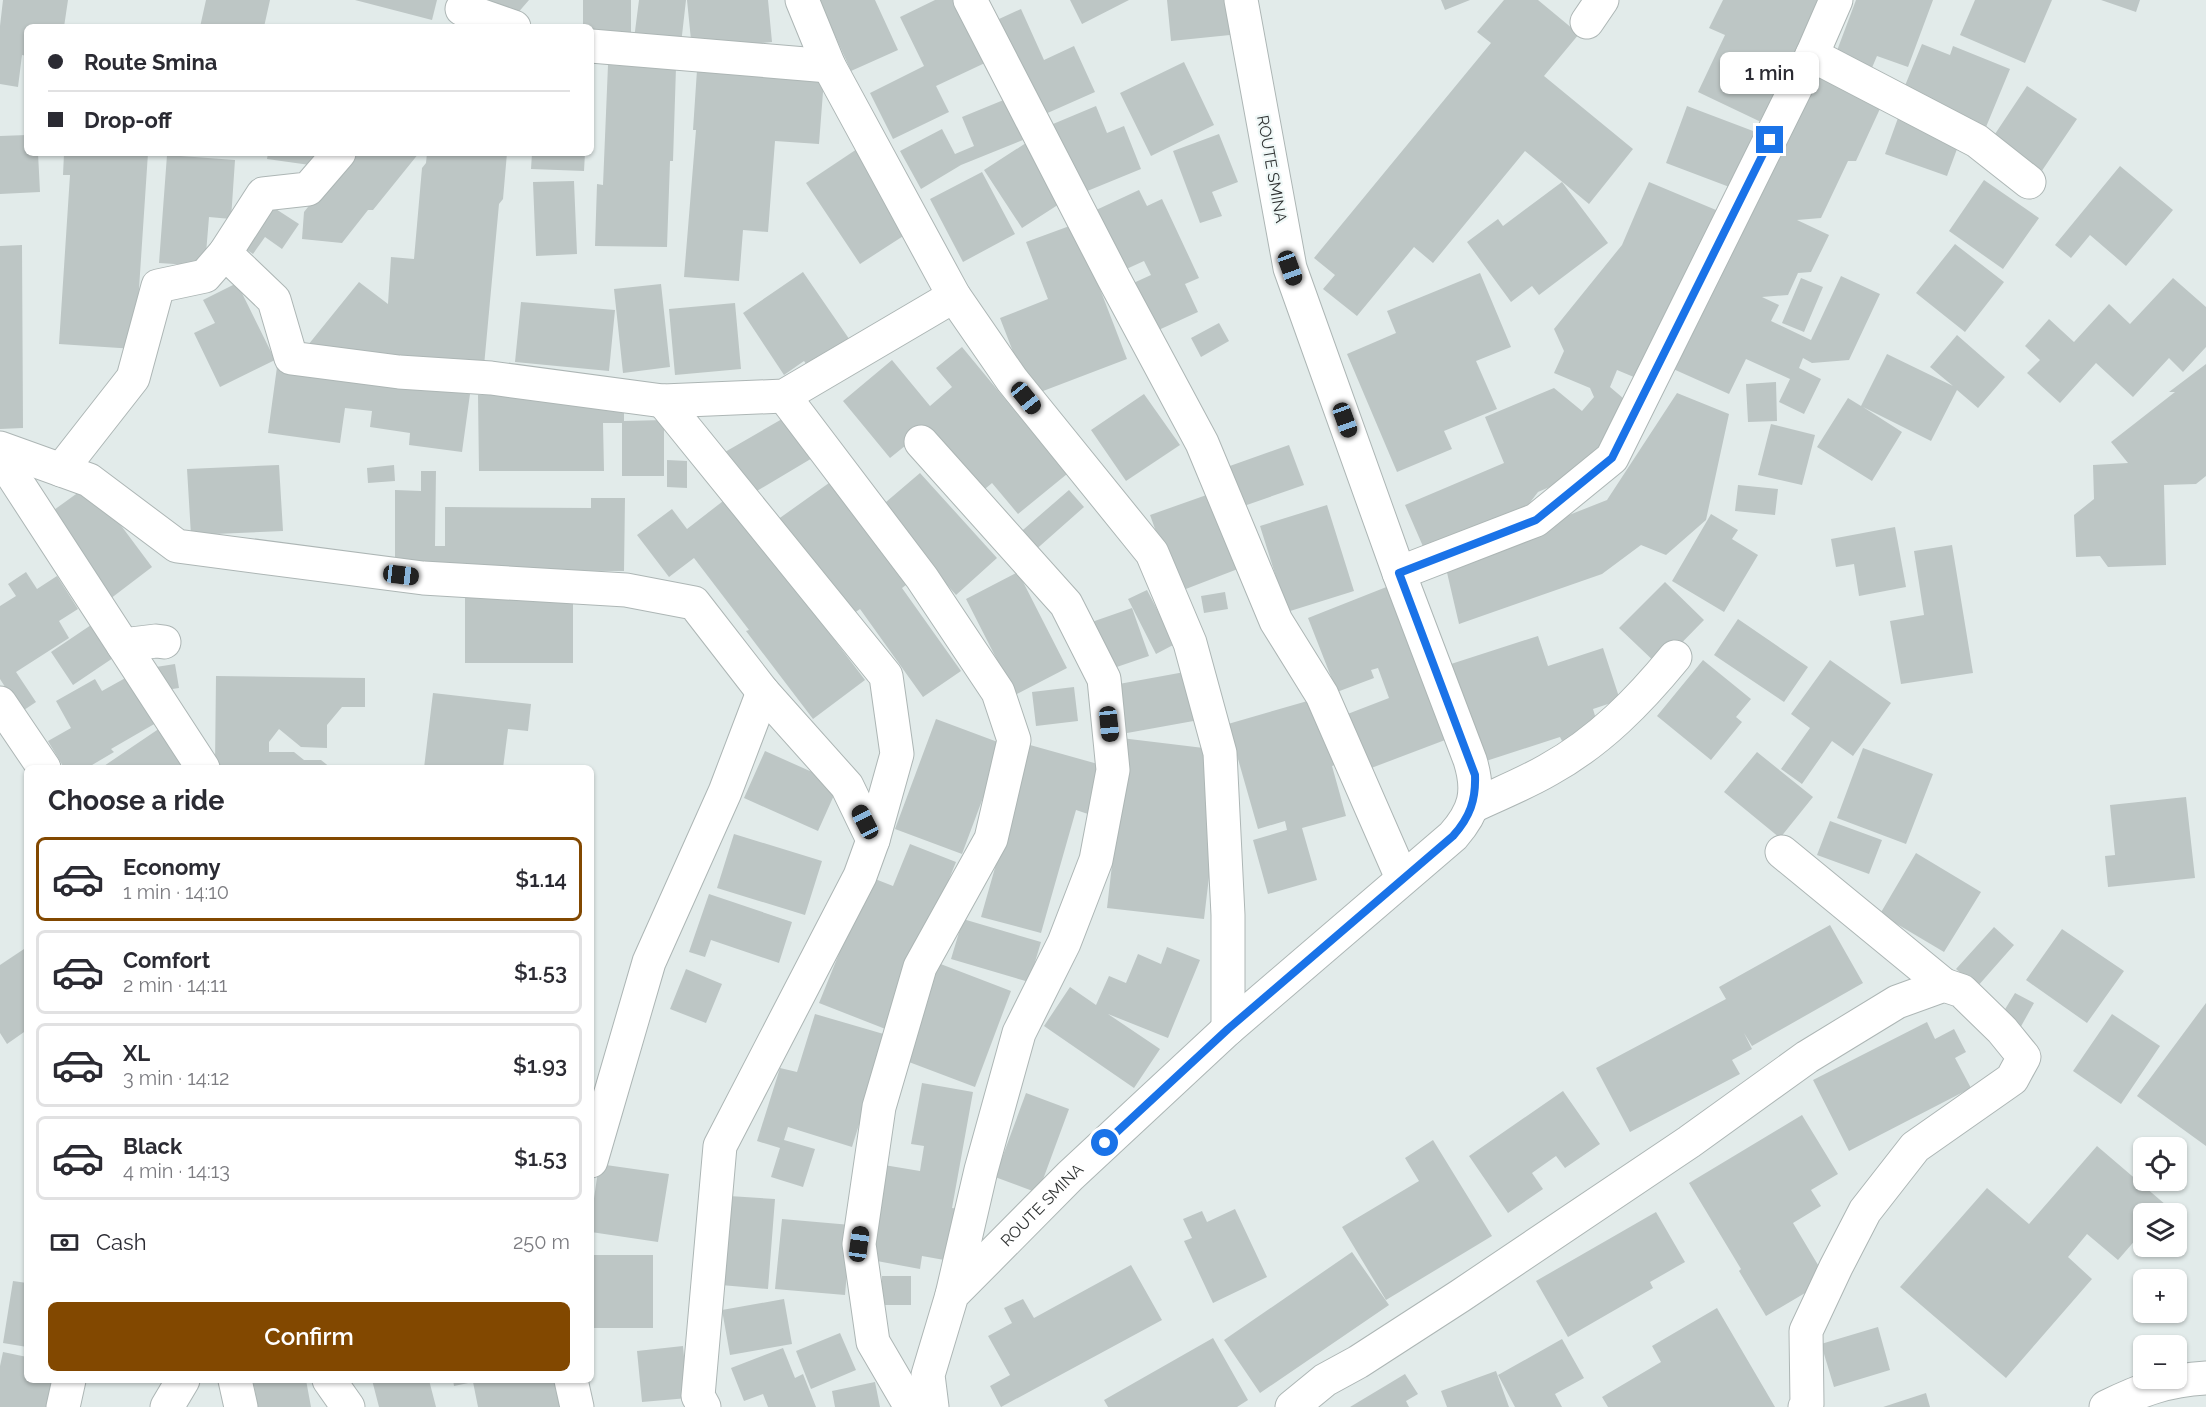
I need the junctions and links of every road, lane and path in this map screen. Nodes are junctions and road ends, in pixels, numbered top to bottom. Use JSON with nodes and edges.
{"nodes":[{"id":1,"x":802,"y":0,"type":"edge"},
{"id":2,"x":970,"y":0,"type":"edge"},
{"id":3,"x":1241,"y":0,"type":"edge"},
{"id":4,"x":1836,"y":0,"type":"edge"},
{"id":5,"x":457,"y":12,"type":"edge"},
{"id":6,"x":503,"y":24,"type":"edge"},
{"id":7,"x":594,"y":46,"type":"edge"},
{"id":8,"x":1812,"y":56,"type":"junction"},
{"id":9,"x":829,"y":66,"type":"junction"},
{"id":10,"x":336,"y":156,"type":"edge"},
{"id":11,"x":2029,"y":182,"type":"dead end"},
{"id":12,"x":225,"y":253,"type":"junction"},
{"id":13,"x":954,"y":296,"type":"junction"},
{"id":14,"x":784,"y":396,"type":"junction"},
{"id":15,"x":663,"y":401,"type":"junction"},
{"id":16,"x":921,"y":442,"type":"dead end"},
{"id":17,"x":0,"y":448,"type":"edge"},
{"id":18,"x":0,"y":456,"type":"edge"},
{"id":19,"x":61,"y":470,"type":"junction"},
{"id":20,"x":1399,"y":573,"type":"junction"},
{"id":21,"x":164,"y":642,"type":"dead end"},
{"id":22,"x":123,"y":645,"type":"junction"},
{"id":23,"x":1676,"y":657,"type":"dead end"},
{"id":24,"x":763,"y":692,"type":"junction"},
{"id":25,"x":0,"y":703,"type":"edge"},
{"id":26,"x":42,"y":765,"type":"edge"},
{"id":27,"x":201,"y":765,"type":"edge"},
{"id":28,"x":1473,"y":806,"type":"junction"},
{"id":29,"x":873,"y":840,"type":"junction"},
{"id":30,"x":1782,"y":852,"type":"dead end"},
{"id":31,"x":1402,"y":878,"type":"junction"},
{"id":32,"x":1944,"y":985,"type":"junction"},
{"id":33,"x":1228,"y":1029,"type":"junction"},
{"id":34,"x":594,"y":1151,"type":"edge"},
{"id":35,"x":952,"y":1295,"type":"junction"},
{"id":36,"x":2206,"y":1378,"type":"edge"},
{"id":37,"x":68,"y":1383,"type":"edge"},
{"id":38,"x":181,"y":1383,"type":"edge"},
{"id":39,"x":236,"y":1383,"type":"edge"},
{"id":40,"x":330,"y":1383,"type":"edge"},
{"id":41,"x":572,"y":1383,"type":"edge"},
{"id":42,"x":63,"y":1407,"type":"edge"},
{"id":43,"x":167,"y":1407,"type":"edge"},
{"id":44,"x":241,"y":1407,"type":"edge"},
{"id":45,"x":348,"y":1407,"type":"edge"},
{"id":46,"x":577,"y":1407,"type":"edge"},
{"id":47,"x":705,"y":1407,"type":"edge"},
{"id":48,"x":911,"y":1407,"type":"edge"},
{"id":49,"x":932,"y":1407,"type":"edge"},
{"id":50,"x":1292,"y":1407,"type":"edge"},
{"id":51,"x":1805,"y":1407,"type":"edge"},
{"id":52,"x":2106,"y":1407,"type":"edge"}],
"edges":[{"from":1,"to":9,"type":"street"},
{"from":2,"to":31,"type":"street"},
{"from":3,"to":20,"type":"street","name":"ROUTE SMINA"},
{"from":4,"to":8,"type":"street"},
{"from":5,"to":6,"type":"street"},
{"from":7,"to":9,"type":"street"},
{"from":8,"to":11,"type":"street"},
{"from":8,"to":20,"type":"street"},
{"from":9,"to":13,"type":"street"},
{"from":10,"to":12,"type":"street"},
{"from":12,"to":15,"type":"street"},
{"from":12,"to":19,"type":"street"},
{"from":13,"to":14,"type":"street"},
{"from":13,"to":33,"type":"street"},
{"from":14,"to":15,"type":"street"},
{"from":14,"to":48,"type":"street"},
{"from":15,"to":29,"type":"street"},
{"from":16,"to":35,"type":"street"},
{"from":17,"to":19,"type":"street"},
{"from":18,"to":22,"type":"street"},
{"from":19,"to":24,"type":"street"},
{"from":20,"to":28,"type":"street","name":"ROUTE SMINA"},
{"from":21,"to":22,"type":"street"},
{"from":22,"to":27,"type":"street"},
{"from":23,"to":28,"type":"street"},
{"from":24,"to":29,"type":"street"},
{"from":24,"to":34,"type":"street"},
{"from":25,"to":26,"type":"street"},
{"from":28,"to":31,"type":"street","name":"ROUTE SMINA"},
{"from":29,"to":47,"type":"street"},
{"from":30,"to":32,"type":"street"},
{"from":31,"to":33,"type":"street","name":"ROUTE SMINA"},
{"from":32,"to":50,"type":"street"},
{"from":32,"to":51,"type":"street"},
{"from":33,"to":35,"type":"street","name":"ROUTE SMINA"},
{"from":35,"to":49,"type":"street","name":"ROUTE SMINA"},
{"from":36,"to":52,"type":"street"},
{"from":37,"to":42,"type":"street"},
{"from":38,"to":43,"type":"street"},
{"from":39,"to":44,"type":"street"},
{"from":40,"to":45,"type":"street"},
{"from":41,"to":46,"type":"street"}]}
